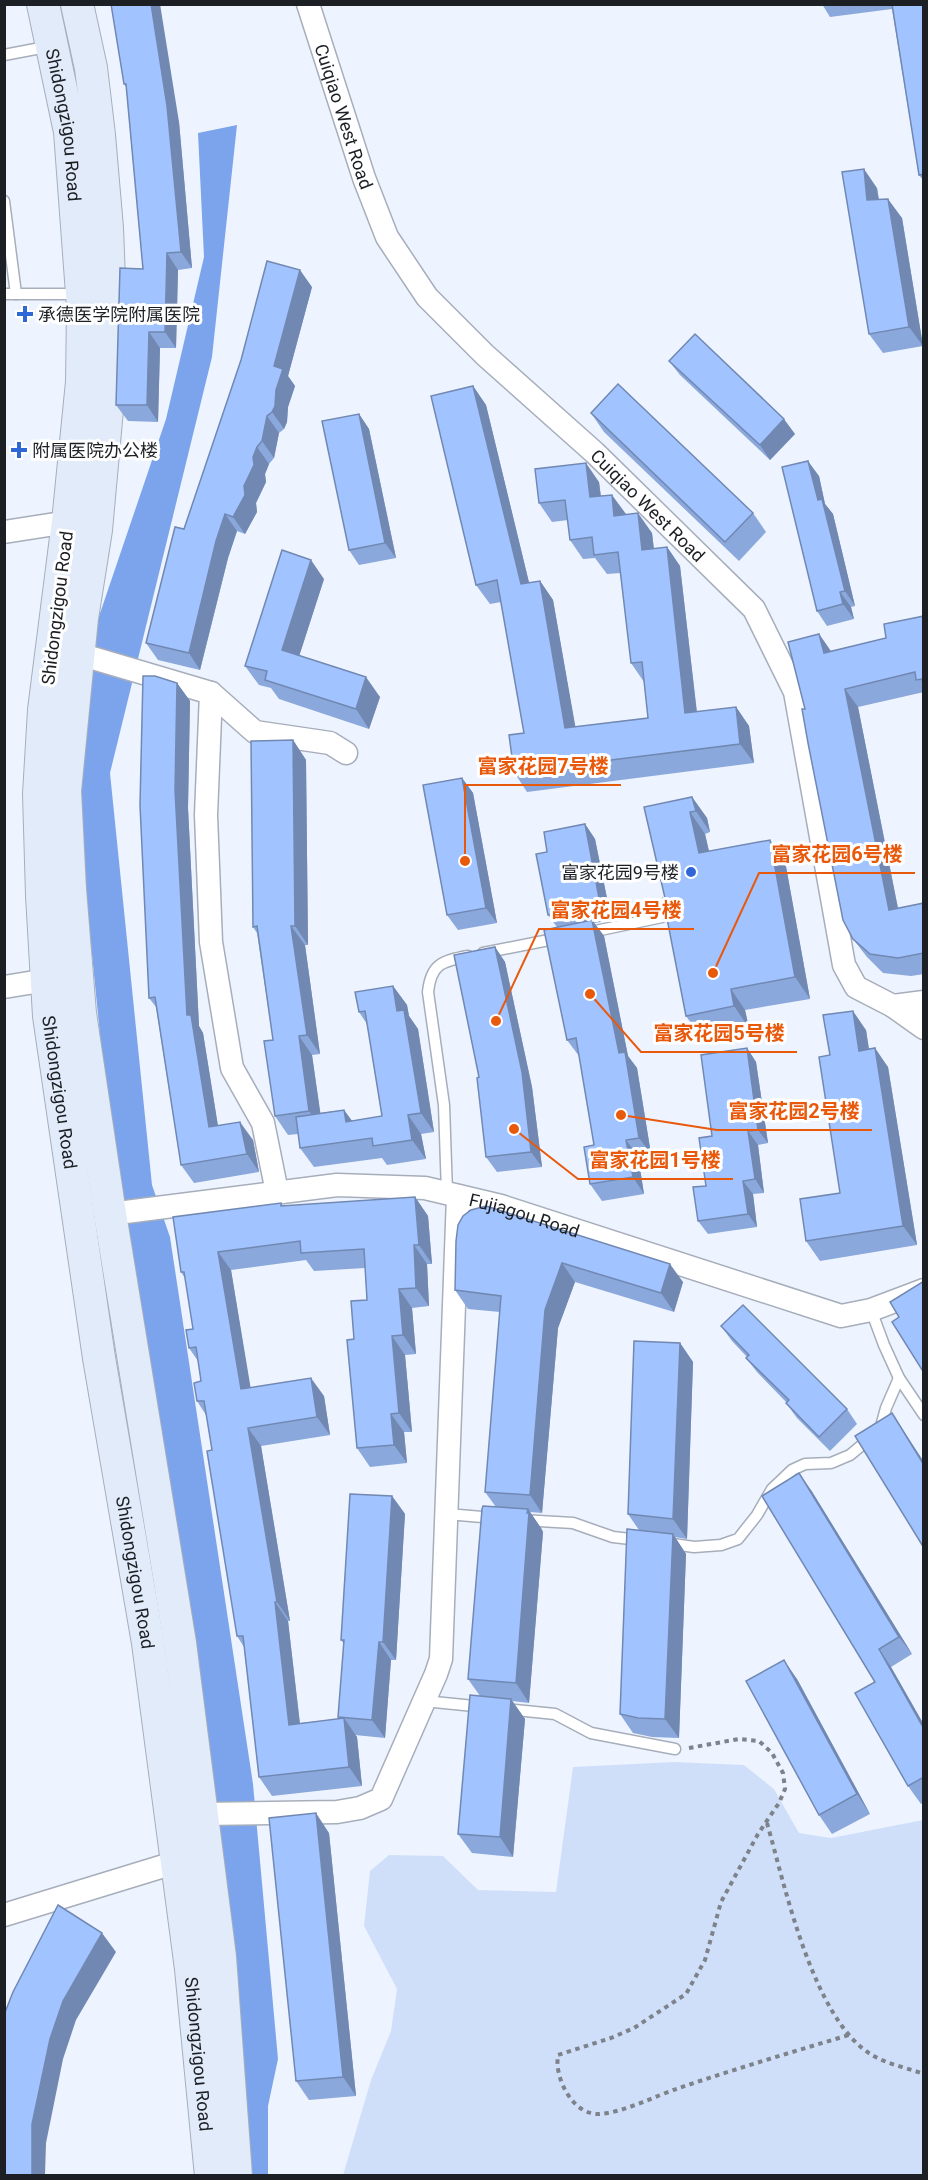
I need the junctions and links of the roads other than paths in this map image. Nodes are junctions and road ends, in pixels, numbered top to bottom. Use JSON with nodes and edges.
{"nodes":[{"id":1,"x":43,"y":4,"type":"edge"},
{"id":2,"x":77,"y":4,"type":"edge"},
{"id":3,"x":308,"y":4,"type":"edge"},
{"id":4,"x":46,"y":47,"type":"dead end"},
{"id":5,"x":4,"y":55,"type":"edge"},
{"id":6,"x":4,"y":201,"type":"edge"},
{"id":7,"x":4,"y":294,"type":"edge"},
{"id":8,"x":16,"y":294,"type":"junction"},
{"id":9,"x":82,"y":294,"type":"junction"},
{"id":10,"x":68,"y":522,"type":"junction"},
{"id":11,"x":4,"y":532,"type":"edge"},
{"id":12,"x":84,"y":656,"type":"junction"},
{"id":13,"x":211,"y":693,"type":"junction"},
{"id":14,"x":345,"y":753,"type":"dead end"},
{"id":15,"x":662,"y":918,"type":"edge"},
{"id":16,"x":580,"y":934,"type":"edge"},
{"id":17,"x":569,"y":936,"type":"edge"},
{"id":18,"x":47,"y":980,"type":"junction"},
{"id":19,"x":4,"y":987,"type":"edge"},
{"id":20,"x":924,"y":1002,"type":"edge"},
{"id":21,"x":893,"y":1006,"type":"junction"},
{"id":22,"x":924,"y":1028,"type":"edge"},
{"id":23,"x":276,"y":1192,"type":"junction"},
{"id":24,"x":452,"y":1195,"type":"junction"},
{"id":25,"x":114,"y":1214,"type":"junction"},
{"id":26,"x":924,"y":1290,"type":"edge"},
{"id":27,"x":871,"y":1310,"type":"junction"},
{"id":28,"x":899,"y":1378,"type":"junction"},
{"id":29,"x":924,"y":1415,"type":"edge"},
{"id":30,"x":447,"y":1514,"type":"junction"},
{"id":31,"x":424,"y":1701,"type":"junction"},
{"id":32,"x":675,"y":1749,"type":"road end"},
{"id":33,"x":204,"y":1814,"type":"junction"},
{"id":34,"x":177,"y":1862,"type":"junction"},
{"id":35,"x":4,"y":1915,"type":"edge"},
{"id":36,"x":211,"y":2175,"type":"edge"},
{"id":37,"x":236,"y":2175,"type":"edge"}],
"edges":[{"from":1,"to":9,"type":"main road","name":"Shidongzigou Road"},
{"from":2,"to":12,"type":"main road","name":"Shidongzigou Road"},
{"from":3,"to":21,"type":"street","name":"Cuiqiao West Road"},
{"from":4,"to":5,"type":"lane"},
{"from":6,"to":8,"type":"lane"},
{"from":7,"to":8,"type":"lane"},
{"from":8,"to":9,"type":"lane"},
{"from":9,"to":10,"type":"main road","name":"Shidongzigou Road"},
{"from":10,"to":11,"type":"street"},
{"from":10,"to":18,"type":"main road","name":"Shidongzigou Road"},
{"from":12,"to":13,"type":"street"},
{"from":12,"to":25,"type":"main road","name":"Shidongzigou Road"},
{"from":13,"to":14,"type":"street"},
{"from":13,"to":23,"type":"street"},
{"from":15,"to":16,"type":"lane"},
{"from":17,"to":24,"type":"lane"},
{"from":18,"to":19,"type":"street"},
{"from":18,"to":34,"type":"main road","name":"Shidongzigou Road"},
{"from":20,"to":21,"type":"street"},
{"from":21,"to":22,"type":"street","name":"Cuiqiao West Road"},
{"from":23,"to":24,"type":"street","name":"Fujiagou Road"},
{"from":23,"to":25,"type":"street","name":"Fujiagou Road"},
{"from":24,"to":27,"type":"street","name":"Fujiagou Road"},
{"from":24,"to":30,"type":"street"},
{"from":25,"to":33,"type":"main road","name":"Shidongzigou Road"},
{"from":26,"to":27,"type":"street","name":"Fujiagou Road"},
{"from":27,"to":28,"type":"lane"},
{"from":28,"to":29,"type":"lane"},
{"from":28,"to":30,"type":"lane"},
{"from":30,"to":31,"type":"street"},
{"from":31,"to":32,"type":"lane"},
{"from":31,"to":33,"type":"street"},
{"from":33,"to":37,"type":"main road","name":"Shidongzigou Road"},
{"from":34,"to":35,"type":"street"},
{"from":34,"to":36,"type":"main road","name":"Shidongzigou Road"}]}
